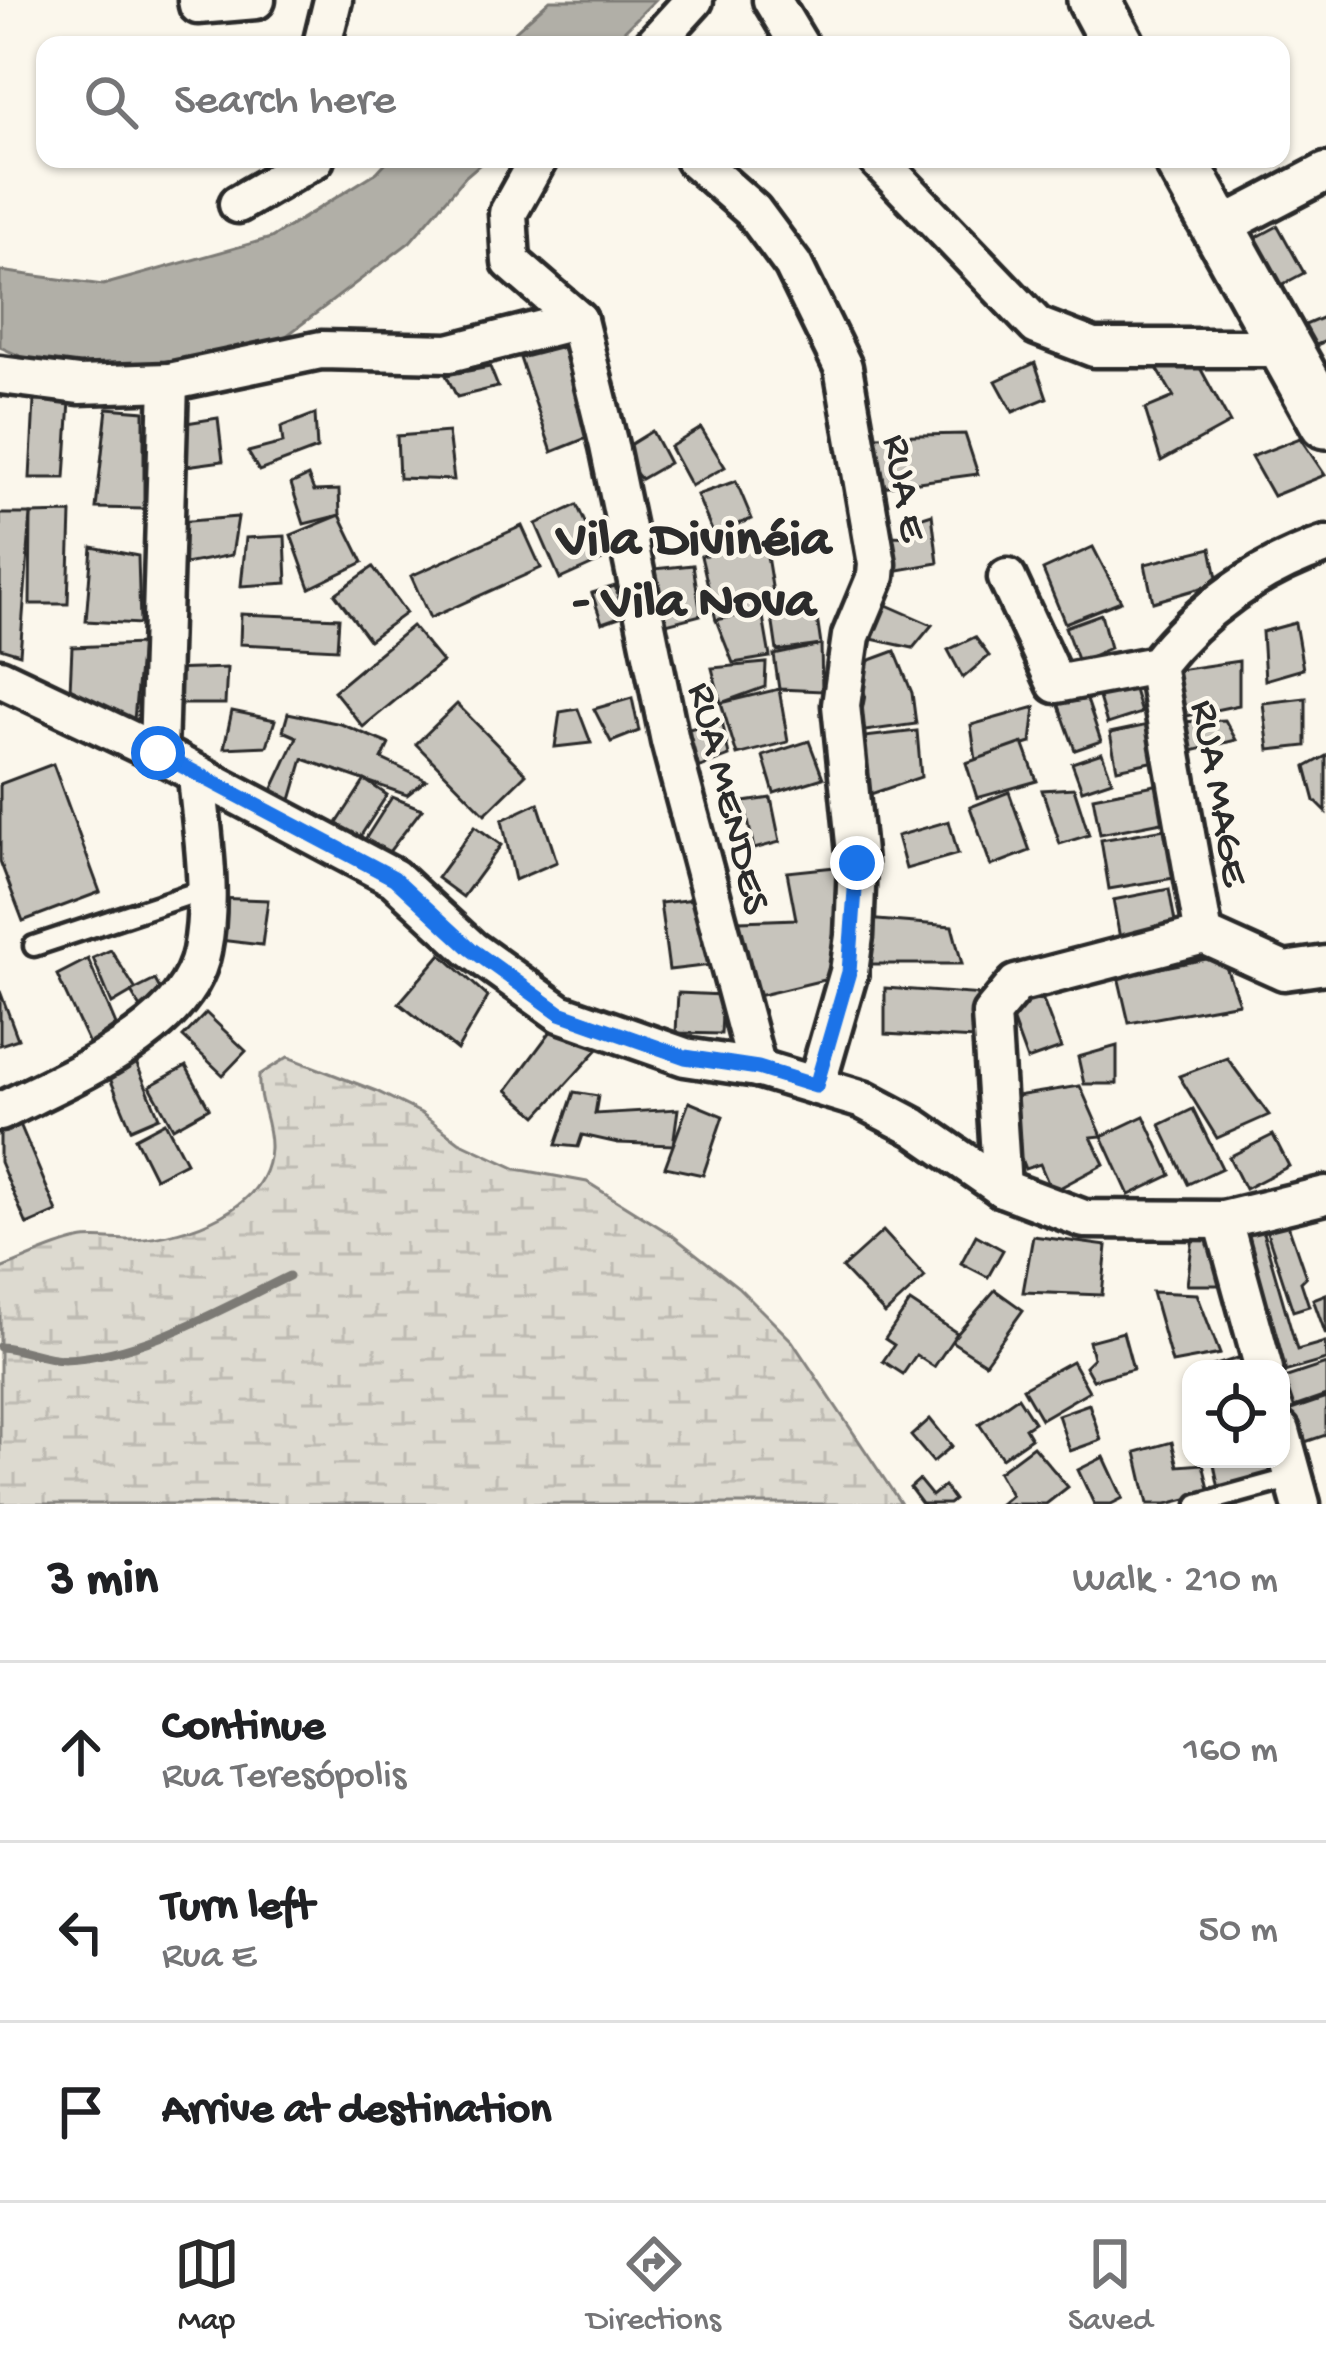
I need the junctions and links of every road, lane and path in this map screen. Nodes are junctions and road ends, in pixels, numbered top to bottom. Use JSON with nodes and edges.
{"nodes":[{"id":1,"x":197,"y":0,"type":"edge"},
{"id":2,"x":256,"y":0,"type":"edge"},
{"id":3,"x":333,"y":0,"type":"edge"},
{"id":4,"x":694,"y":0,"type":"edge"},
{"id":5,"x":772,"y":0,"type":"edge"},
{"id":6,"x":1094,"y":0,"type":"edge"},
{"id":7,"x":324,"y":36,"type":"edge"},
{"id":8,"x":661,"y":36,"type":"edge"},
{"id":9,"x":794,"y":36,"type":"edge"},
{"id":10,"x":1113,"y":36,"type":"edge"},
{"id":11,"x":300,"y":168,"type":"edge"},
{"id":12,"x":533,"y":168,"type":"edge"},
{"id":13,"x":704,"y":168,"type":"edge"},
{"id":14,"x":886,"y":168,"type":"edge"},
{"id":15,"x":1185,"y":168,"type":"edge"},
{"id":16,"x":1326,"y":172,"type":"edge"},
{"id":17,"x":238,"y":204,"type":"dead end"},
{"id":18,"x":1217,"y":229,"type":"junction"},
{"id":19,"x":578,"y":320,"type":"junction"},
{"id":20,"x":1288,"y":348,"type":"junction"},
{"id":21,"x":0,"y":375,"type":"edge"},
{"id":22,"x":169,"y":382,"type":"junction"},
{"id":23,"x":1326,"y":422,"type":"edge"},
{"id":24,"x":1326,"y":545,"type":"edge"},
{"id":25,"x":1007,"y":578,"type":"dead end"},
{"id":26,"x":1156,"y":665,"type":"junction"},
{"id":27,"x":0,"y":678,"type":"edge"},
{"id":28,"x":158,"y":753,"type":"junction"},
{"id":29,"x":197,"y":776,"type":"junction"},
{"id":30,"x":206,"y":889,"type":"junction"},
{"id":31,"x":1204,"y":935,"type":"junction"},
{"id":32,"x":34,"y":946,"type":"dead end"},
{"id":33,"x":1326,"y":965,"type":"edge"},
{"id":34,"x":758,"y":1068,"type":"junction"},
{"id":35,"x":816,"y":1086,"type":"junction"},
{"id":36,"x":0,"y":1112,"type":"edge"},
{"id":37,"x":1002,"y":1188,"type":"junction"},
{"id":38,"x":1326,"y":1195,"type":"edge"},
{"id":39,"x":1223,"y":1220,"type":"junction"},
{"id":40,"x":1262,"y":1360,"type":"edge"},
{"id":41,"x":1297,"y":1491,"type":"edge"},
{"id":42,"x":1198,"y":1504,"type":"edge"}],
"edges":[{"from":1,"to":2,"type":"street"},
{"from":3,"to":7,"type":"street"},
{"from":4,"to":8,"type":"street"},
{"from":5,"to":9,"type":"street"},
{"from":6,"to":10,"type":"main road"},
{"from":11,"to":17,"type":"street"},
{"from":12,"to":19,"type":"street"},
{"from":13,"to":35,"type":"street","name":"RUA E"},
{"from":14,"to":20,"type":"street"},
{"from":15,"to":18,"type":"main road"},
{"from":16,"to":18,"type":"street"},
{"from":18,"to":20,"type":"main road"},
{"from":19,"to":22,"type":"street"},
{"from":19,"to":34,"type":"street","name":"RUA MENDES"},
{"from":20,"to":23,"type":"main road"},
{"from":21,"to":22,"type":"street"},
{"from":22,"to":28,"type":"street"},
{"from":24,"to":26,"type":"street"},
{"from":25,"to":26,"type":"street"},
{"from":26,"to":31,"type":"street","name":"RUA MAGE"},
{"from":27,"to":28,"type":"street"},
{"from":28,"to":29,"type":"street"},
{"from":29,"to":30,"type":"street"},
{"from":29,"to":34,"type":"street"},
{"from":30,"to":32,"type":"lane"},
{"from":30,"to":36,"type":"street"},
{"from":31,"to":33,"type":"street"},
{"from":31,"to":37,"type":"street"},
{"from":34,"to":35,"type":"street"},
{"from":35,"to":37,"type":"street"},
{"from":37,"to":39,"type":"street"},
{"from":38,"to":39,"type":"street"},
{"from":39,"to":40,"type":"street"},
{"from":41,"to":42,"type":"lane"}]}
